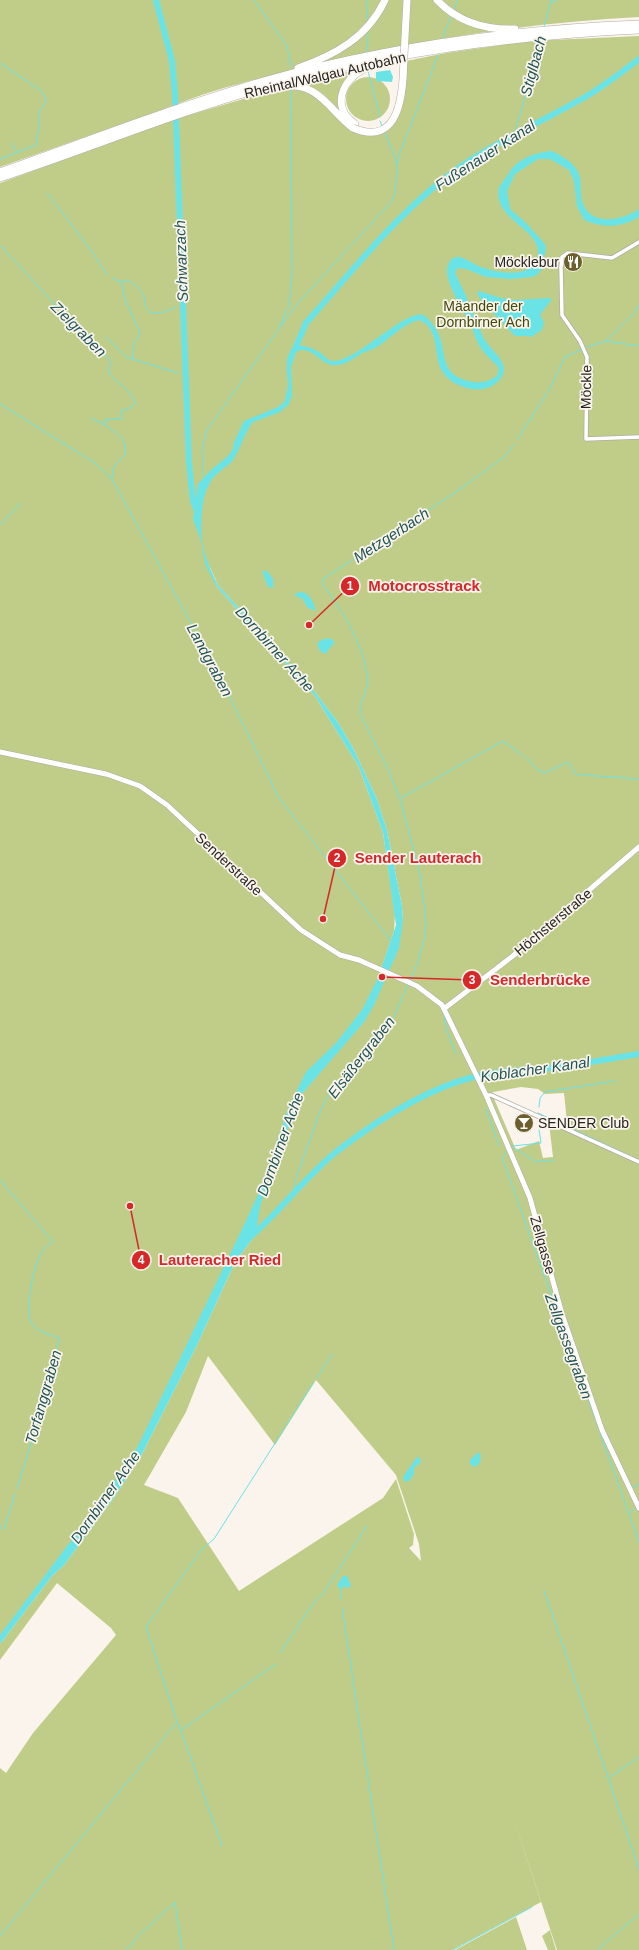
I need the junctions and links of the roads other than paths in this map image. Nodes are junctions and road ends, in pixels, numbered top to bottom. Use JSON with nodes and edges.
{"nodes":[{"id":1,"x":385,"y":0,"type":"edge"},
{"id":2,"x":403,"y":0,"type":"edge"},
{"id":3,"x":407,"y":0,"type":"edge"},
{"id":4,"x":437,"y":0,"type":"edge"},
{"id":5,"x":639,"y":24,"type":"edge"},
{"id":6,"x":587,"y":30,"type":"junction"},
{"id":7,"x":639,"y":30,"type":"edge"},
{"id":8,"x":537,"y":34,"type":"junction"},
{"id":9,"x":414,"y":54,"type":"junction"},
{"id":10,"x":261,"y":85,"type":"junction"},
{"id":11,"x":169,"y":115,"type":"junction"},
{"id":12,"x":354,"y":126,"type":"junction"},
{"id":13,"x":0,"y":172,"type":"edge"},
{"id":14,"x":0,"y":178,"type":"edge"},
{"id":15,"x":639,"y":242,"type":"edge"},
{"id":16,"x":639,"y":437,"type":"edge"},
{"id":17,"x":0,"y":752,"type":"edge"},
{"id":18,"x":639,"y":847,"type":"edge"},
{"id":19,"x":445,"y":1008,"type":"junction"},
{"id":20,"x":486,"y":1096,"type":"junction"},
{"id":21,"x":639,"y":1162,"type":"edge"},
{"id":22,"x":639,"y":1508,"type":"edge"}],
"edges":[{"from":1,"to":10,"type":"highway"},
{"from":2,"to":12,"type":"highway"},
{"from":3,"to":12,"type":"highway","bridge":true},
{"from":4,"to":8,"type":"highway"},
{"from":5,"to":6,"type":"highway","name":"Rheintal/Walgau Autobahn"},
{"from":6,"to":7,"type":"highway","name":"Rheintal/Walgau Autobahn"},
{"from":6,"to":8,"type":"highway","name":"Rheintal/Walgau Autobahn"},
{"from":8,"to":9,"type":"highway","name":"Rheintal/Walgau Autobahn"},
{"from":8,"to":10,"type":"highway","name":"Rheintal/Walgau Autobahn"},
{"from":9,"to":10,"type":"highway","name":"Rheintal/Walgau Autobahn"},
{"from":9,"to":12,"type":"highway"},
{"from":10,"to":11,"type":"highway","name":"Rheintal/Walgau Autobahn"},
{"from":10,"to":12,"type":"highway"},
{"from":11,"to":13,"type":"highway","name":"Rheintal/Walgau Autobahn"},
{"from":11,"to":14,"type":"highway","name":"Rheintal/Walgau Autobahn"},
{"from":15,"to":16,"type":"street","name":"Möckle"},
{"from":17,"to":19,"type":"main road","name":"Senderstraße"},
{"from":18,"to":19,"type":"main road","name":"Höchsterstraße"},
{"from":19,"to":20,"type":"main road","name":"Zellgasse"},
{"from":20,"to":21,"type":"street"},
{"from":20,"to":22,"type":"main road","name":"Zellgasse"}]}
